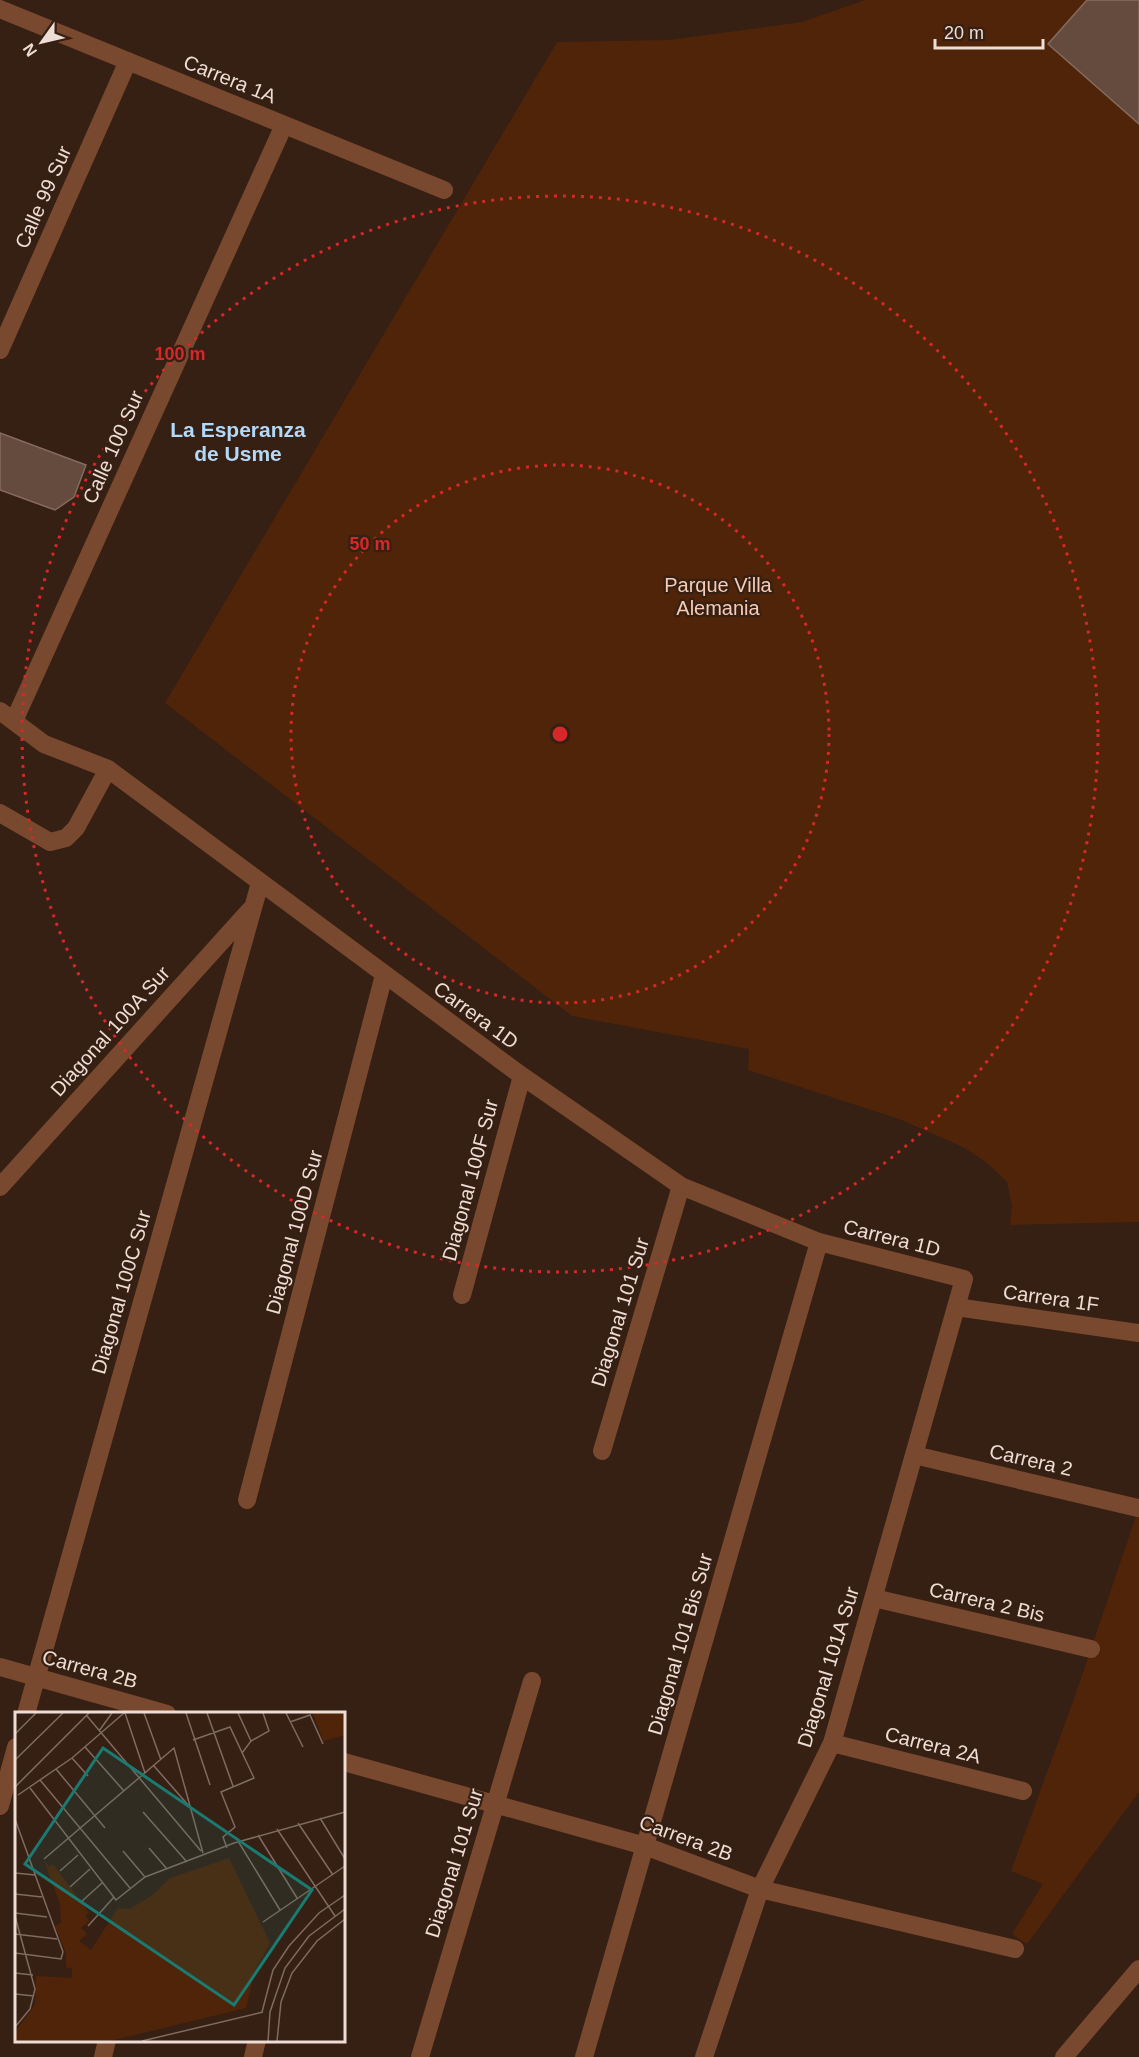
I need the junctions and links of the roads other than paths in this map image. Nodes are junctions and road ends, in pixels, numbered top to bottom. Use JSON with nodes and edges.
{"nodes":[{"id":1,"x":0,"y":9,"type":"edge"},
{"id":2,"x":128,"y":62,"type":"junction"},
{"id":3,"x":284,"y":125,"type":"junction"},
{"id":4,"x":444,"y":190,"type":"dead end"},
{"id":5,"x":0,"y":350,"type":"edge"},
{"id":6,"x":7,"y":716,"type":"edge"},
{"id":7,"x":108,"y":769,"type":"junction"},
{"id":8,"x":0,"y":813,"type":"edge"},
{"id":9,"x":260,"y":883,"type":"junction"},
{"id":10,"x":253,"y":906,"type":"junction"},
{"id":11,"x":384,"y":975,"type":"junction"},
{"id":12,"x":522,"y":1076,"type":"junction"},
{"id":13,"x":681,"y":1186,"type":"junction"},
{"id":14,"x":1,"y":1189,"type":"edge"},
{"id":15,"x":819,"y":1242,"type":"junction"},
{"id":16,"x":964,"y":1279,"type":"joint"},
{"id":17,"x":462,"y":1295,"type":"dead end"},
{"id":18,"x":956,"y":1307,"type":"junction"},
{"id":19,"x":1139,"y":1334,"type":"edge"},
{"id":20,"x":602,"y":1451,"type":"dead end"},
{"id":21,"x":914,"y":1455,"type":"junction"},
{"id":22,"x":247,"y":1500,"type":"dead end"},
{"id":23,"x":1138,"y":1508,"type":"edge"},
{"id":24,"x":874,"y":1598,"type":"junction"},
{"id":25,"x":1091,"y":1649,"type":"dead end"},
{"id":26,"x":0,"y":1667,"type":"edge"},
{"id":27,"x":36,"y":1677,"type":"junction"},
{"id":28,"x":532,"y":1681,"type":"dead end"},
{"id":29,"x":26,"y":1712,"type":"edge"},
{"id":30,"x":163,"y":1712,"type":"edge"},
{"id":31,"x":832,"y":1743,"type":"junction"},
{"id":32,"x":15,"y":1752,"type":"edge"},
{"id":33,"x":345,"y":1762,"type":"edge"},
{"id":34,"x":1023,"y":1791,"type":"dead end"},
{"id":35,"x":495,"y":1805,"type":"junction"},
{"id":36,"x":0,"y":1806,"type":"edge"},
{"id":37,"x":645,"y":1846,"type":"junction"},
{"id":38,"x":760,"y":1889,"type":"junction"},
{"id":39,"x":1015,"y":1949,"type":"dead end"},
{"id":40,"x":1139,"y":1969,"type":"edge"},
{"id":41,"x":107,"y":2042,"type":"edge"},
{"id":42,"x":257,"y":2042,"type":"edge"},
{"id":43,"x":103,"y":2057,"type":"edge"},
{"id":44,"x":253,"y":2057,"type":"edge"},
{"id":45,"x":420,"y":2057,"type":"edge"},
{"id":46,"x":584,"y":2057,"type":"edge"},
{"id":47,"x":704,"y":2057,"type":"edge"},
{"id":48,"x":1064,"y":2057,"type":"edge"}],
"edges":[{"from":1,"to":2,"type":"street","name":"Carrera 1A"},
{"from":2,"to":3,"type":"street","name":"Carrera 1A"},
{"from":2,"to":5,"type":"street","name":"Calle 99 Sur"},
{"from":3,"to":4,"type":"street","name":"Carrera 1A"},
{"from":3,"to":6,"type":"street","name":"Calle 100 Sur"},
{"from":6,"to":7,"type":"street","name":"Carrera 1D"},
{"from":7,"to":8,"type":"street"},
{"from":7,"to":9,"type":"street","name":"Carrera 1D"},
{"from":9,"to":10,"type":"street","name":"Diagonal 100C Sur"},
{"from":9,"to":11,"type":"street","name":"Carrera 1D"},
{"from":10,"to":14,"type":"street","name":"Diagonal 100A Sur"},
{"from":10,"to":27,"type":"street","name":"Diagonal 100C Sur"},
{"from":11,"to":12,"type":"street","name":"Carrera 1D"},
{"from":11,"to":22,"type":"street","name":"Diagonal 100D Sur"},
{"from":12,"to":13,"type":"street","name":"Carrera 1D"},
{"from":12,"to":17,"type":"street","name":"Diagonal 100F Sur"},
{"from":13,"to":15,"type":"street","name":"Carrera 1D"},
{"from":13,"to":20,"type":"street","name":"Diagonal 101 Sur"},
{"from":15,"to":16,"type":"street","name":"Carrera 1D"},
{"from":15,"to":37,"type":"street","name":"Diagonal 101 Bis Sur"},
{"from":16,"to":18,"type":"street","name":"Diagonal 101A Sur"},
{"from":18,"to":19,"type":"street","name":"Carrera 1F"},
{"from":18,"to":21,"type":"street","name":"Diagonal 101A Sur"},
{"from":21,"to":23,"type":"street","name":"Carrera 2"},
{"from":21,"to":24,"type":"street","name":"Diagonal 101A Sur"},
{"from":24,"to":25,"type":"street","name":"Carrera 2 Bis"},
{"from":24,"to":31,"type":"street","name":"Diagonal 101A Sur"},
{"from":26,"to":27,"type":"street","name":"Carrera 2B"},
{"from":27,"to":29,"type":"street","name":"Diagonal 100C Sur"},
{"from":27,"to":30,"type":"street","name":"Carrera 2B"},
{"from":28,"to":35,"type":"street","name":"Diagonal 101 Sur"},
{"from":31,"to":34,"type":"street","name":"Carrera 2A"},
{"from":31,"to":38,"type":"street","name":"Diagonal 101A Sur"},
{"from":32,"to":36,"type":"street"},
{"from":33,"to":35,"type":"street","name":"Carrera 2B"},
{"from":35,"to":37,"type":"street","name":"Carrera 2B"},
{"from":35,"to":45,"type":"street","name":"Diagonal 101 Sur"},
{"from":37,"to":38,"type":"street","name":"Carrera 2B"},
{"from":37,"to":46,"type":"street","name":"Diagonal 101 Bis Sur"},
{"from":38,"to":39,"type":"street","name":"Carrera 2B"},
{"from":38,"to":47,"type":"street","name":"Diagonal 101A Sur"},
{"from":40,"to":48,"type":"street"},
{"from":41,"to":43,"type":"street"},
{"from":42,"to":44,"type":"street"}]}
